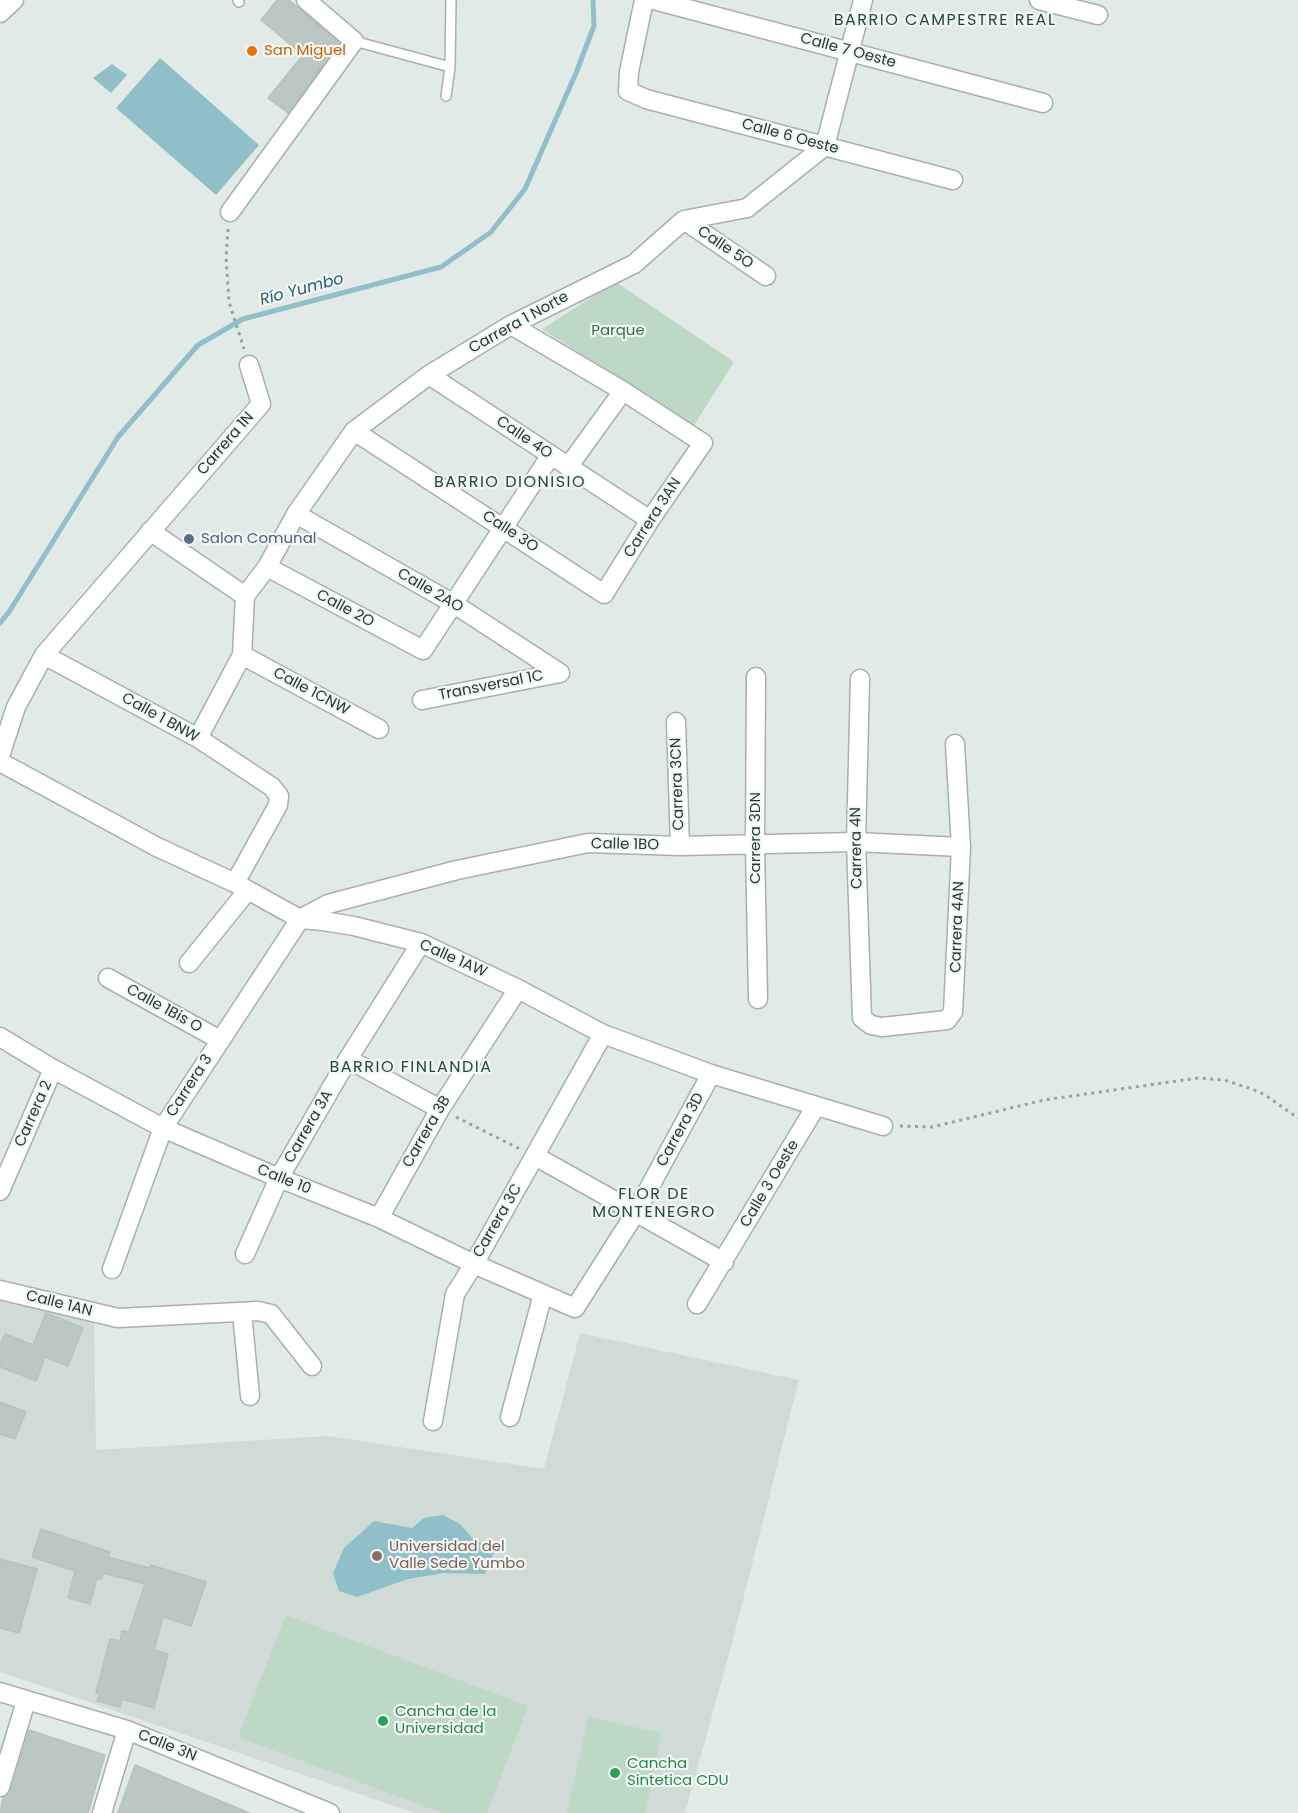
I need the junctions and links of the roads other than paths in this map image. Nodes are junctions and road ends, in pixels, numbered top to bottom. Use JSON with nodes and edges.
{"nodes":[{"id":1,"x":14,"y":0,"type":"edge"},
{"id":2,"x":306,"y":0,"type":"edge"},
{"id":3,"x":451,"y":0,"type":"edge"},
{"id":4,"x":644,"y":0,"type":"edge"},
{"id":5,"x":654,"y":0,"type":"edge"},
{"id":6,"x":863,"y":0,"type":"edge"},
{"id":7,"x":1039,"y":0,"type":"edge"},
{"id":8,"x":0,"y":13,"type":"edge"},
{"id":9,"x":1098,"y":15,"type":"dead end"},
{"id":10,"x":354,"y":41,"type":"junction"},
{"id":11,"x":850,"y":52,"type":"junction"},
{"id":12,"x":450,"y":67,"type":"junction"},
{"id":13,"x":446,"y":96,"type":"dead end"},
{"id":14,"x":1043,"y":103,"type":"dead end"},
{"id":15,"x":825,"y":146,"type":"junction"},
{"id":16,"x":953,"y":180,"type":"dead end"},
{"id":17,"x":230,"y":212,"type":"road end"},
{"id":18,"x":684,"y":220,"type":"junction"},
{"id":19,"x":766,"y":276,"type":"dead end"},
{"id":20,"x":511,"y":325,"type":"junction"},
{"id":21,"x":249,"y":365,"type":"road end"},
{"id":22,"x":429,"y":375,"type":"junction"},
{"id":23,"x":623,"y":391,"type":"junction"},
{"id":24,"x":354,"y":431,"type":"junction"},
{"id":25,"x":551,"y":455,"type":"junction"},
{"id":26,"x":568,"y":467,"type":"junction"},
{"id":27,"x":296,"y":514,"type":"junction"},
{"id":28,"x":650,"y":520,"type":"junction"},
{"id":29,"x":504,"y":528,"type":"junction"},
{"id":30,"x":150,"y":531,"type":"junction"},
{"id":31,"x":267,"y":567,"type":"junction"},
{"id":32,"x":604,"y":594,"type":"joint"},
{"id":33,"x":245,"y":596,"type":"junction"},
{"id":34,"x":454,"y":604,"type":"junction"},
{"id":35,"x":242,"y":655,"type":"junction"},
{"id":36,"x":44,"y":656,"type":"junction"},
{"id":37,"x":560,"y":673,"type":"joint"},
{"id":38,"x":756,"y":677,"type":"dead end"},
{"id":39,"x":860,"y":679,"type":"dead end"},
{"id":40,"x":422,"y":700,"type":"dead end"},
{"id":41,"x":676,"y":722,"type":"dead end"},
{"id":42,"x":380,"y":729,"type":"dead end"},
{"id":43,"x":198,"y":738,"type":"junction"},
{"id":44,"x":955,"y":744,"type":"dead end"},
{"id":45,"x":0,"y":756,"type":"edge"},
{"id":46,"x":0,"y":762,"type":"edge"},
{"id":47,"x":856,"y":843,"type":"junction"},
{"id":48,"x":755,"y":845,"type":"junction"},
{"id":49,"x":680,"y":846,"type":"junction"},
{"id":50,"x":961,"y":847,"type":"junction"},
{"id":51,"x":242,"y":887,"type":"junction"},
{"id":52,"x":300,"y":919,"type":"junction"},
{"id":53,"x":421,"y":943,"type":"junction"},
{"id":54,"x":189,"y":963,"type":"dead end"},
{"id":55,"x":108,"y":978,"type":"dead end"},
{"id":56,"x":518,"y":989,"type":"junction"},
{"id":57,"x":758,"y":999,"type":"dead end"},
{"id":58,"x":862,"y":1018,"type":"joint"},
{"id":59,"x":603,"y":1034,"type":"junction"},
{"id":60,"x":0,"y":1037,"type":"edge"},
{"id":61,"x":220,"y":1040,"type":"junction"},
{"id":62,"x":348,"y":1059,"type":"junction"},
{"id":63,"x":53,"y":1070,"type":"junction"},
{"id":64,"x":711,"y":1074,"type":"junction"},
{"id":65,"x":816,"y":1106,"type":"junction"},
{"id":66,"x":440,"y":1109,"type":"junction"},
{"id":67,"x":883,"y":1126,"type":"road end"},
{"id":68,"x":163,"y":1128,"type":"junction"},
{"id":69,"x":535,"y":1156,"type":"junction"},
{"id":70,"x":279,"y":1178,"type":"junction"},
{"id":71,"x":0,"y":1191,"type":"edge"},
{"id":72,"x":636,"y":1212,"type":"junction"},
{"id":73,"x":379,"y":1218,"type":"junction"},
{"id":74,"x":245,"y":1254,"type":"dead end"},
{"id":75,"x":724,"y":1262,"type":"junction"},
{"id":76,"x":474,"y":1264,"type":"junction"},
{"id":77,"x":112,"y":1269,"type":"dead end"},
{"id":78,"x":543,"y":1294,"type":"junction"},
{"id":79,"x":2,"y":1296,"type":"edge"},
{"id":80,"x":697,"y":1304,"type":"dead end"},
{"id":81,"x":575,"y":1308,"type":"joint"},
{"id":82,"x":242,"y":1312,"type":"junction"},
{"id":83,"x":312,"y":1366,"type":"dead end"},
{"id":84,"x":250,"y":1396,"type":"dead end"},
{"id":85,"x":510,"y":1417,"type":"dead end"},
{"id":86,"x":433,"y":1421,"type":"dead end"},
{"id":87,"x":0,"y":1692,"type":"edge"},
{"id":88,"x":26,"y":1701,"type":"junction"},
{"id":89,"x":127,"y":1730,"type":"junction"},
{"id":90,"x":0,"y":1787,"type":"edge"},
{"id":91,"x":102,"y":1813,"type":"edge"},
{"id":92,"x":330,"y":1813,"type":"edge"}],
"edges":[{"from":1,"to":8,"type":"street"},
{"from":2,"to":10,"type":"street"},
{"from":3,"to":12,"type":"lane"},
{"from":4,"to":15,"type":"street","name":"Calle 6 Oeste"},
{"from":5,"to":11,"type":"street","name":"Calle 7 Oeste"},
{"from":6,"to":11,"type":"street"},
{"from":7,"to":9,"type":"street"},
{"from":10,"to":12,"type":"lane"},
{"from":10,"to":17,"type":"street"},
{"from":11,"to":14,"type":"street","name":"Calle 7 Oeste"},
{"from":11,"to":15,"type":"street"},
{"from":12,"to":13,"type":"lane"},
{"from":15,"to":16,"type":"street","name":"Calle 6 Oeste"},
{"from":15,"to":18,"type":"street"},
{"from":18,"to":19,"type":"street","name":"Calle 5O"},
{"from":18,"to":20,"type":"street","name":"Carrera 1 Norte"},
{"from":20,"to":22,"type":"street","name":"Carrera 1 Norte"},
{"from":20,"to":23,"type":"street"},
{"from":21,"to":30,"type":"street","name":"Carrera 1N"},
{"from":22,"to":24,"type":"street","name":"Carrera 1 Norte"},
{"from":22,"to":25,"type":"street","name":"Calle 4O"},
{"from":23,"to":26,"type":"street"},
{"from":23,"to":28,"type":"street","name":"Carrera 3AN"},
{"from":24,"to":27,"type":"street","name":"Carrera 1 Norte"},
{"from":24,"to":29,"type":"street","name":"Calle 3O"},
{"from":25,"to":26,"type":"street","name":"Calle 4O"},
{"from":25,"to":29,"type":"street"},
{"from":26,"to":28,"type":"street","name":"Calle 4O"},
{"from":27,"to":31,"type":"street","name":"Carrera 1 Norte"},
{"from":27,"to":34,"type":"street","name":"Calle 2AO"},
{"from":28,"to":32,"type":"street","name":"Carrera 3AN"},
{"from":29,"to":32,"type":"street","name":"Calle 3O"},
{"from":29,"to":34,"type":"street"},
{"from":30,"to":33,"type":"street"},
{"from":30,"to":36,"type":"street","name":"Carrera 1N"},
{"from":31,"to":33,"type":"street","name":"Carrera 1 Norte"},
{"from":31,"to":34,"type":"street","name":"Calle 2O"},
{"from":33,"to":35,"type":"street"},
{"from":34,"to":37,"type":"street","name":"Calle 2AO"},
{"from":35,"to":42,"type":"street","name":"Calle 1CNW"},
{"from":35,"to":43,"type":"street"},
{"from":36,"to":43,"type":"street","name":"Calle 1 BNW"},
{"from":36,"to":45,"type":"street","name":"Carrera 1N"},
{"from":37,"to":40,"type":"street","name":"Transversal 1C"},
{"from":38,"to":48,"type":"street","name":"Carrera 3DN"},
{"from":39,"to":47,"type":"street","name":"Carrera 4N"},
{"from":41,"to":49,"type":"street","name":"Carrera 3CN"},
{"from":43,"to":51,"type":"street","name":"Calle 1 BNW"},
{"from":44,"to":50,"type":"street","name":"Carrera 4AN"},
{"from":46,"to":51,"type":"street","name":"Calle 1AW"},
{"from":47,"to":48,"type":"street","name":"Calle 1BO"},
{"from":47,"to":50,"type":"street","name":"Calle 1BO"},
{"from":47,"to":58,"type":"street","name":"Carrera 4N"},
{"from":48,"to":49,"type":"street","name":"Calle 1BO"},
{"from":48,"to":57,"type":"street","name":"Carrera 3DN"},
{"from":49,"to":52,"type":"street","name":"Calle 1BO"},
{"from":50,"to":58,"type":"street","name":"Carrera 4AN"},
{"from":51,"to":52,"type":"street","name":"Calle 1AW"},
{"from":51,"to":54,"type":"street"},
{"from":52,"to":53,"type":"street","name":"Calle 1AW"},
{"from":52,"to":61,"type":"street","name":"Carrera 3"},
{"from":53,"to":56,"type":"street","name":"Calle 1AW"},
{"from":53,"to":62,"type":"street","name":"Carrera 3A"},
{"from":55,"to":61,"type":"street","name":"Calle 1Bis O"},
{"from":56,"to":59,"type":"street","name":"Calle 1AW"},
{"from":56,"to":66,"type":"street","name":"Carrera 3B"},
{"from":59,"to":64,"type":"street","name":"Calle 1AW"},
{"from":59,"to":69,"type":"street","name":"Carrera 3C"},
{"from":60,"to":63,"type":"street","name":"Calle 10"},
{"from":61,"to":68,"type":"street","name":"Carrera 3"},
{"from":62,"to":66,"type":"street"},
{"from":62,"to":70,"type":"street","name":"Carrera 3A"},
{"from":63,"to":68,"type":"street","name":"Calle 10"},
{"from":63,"to":71,"type":"street","name":"Carrera 2"},
{"from":64,"to":65,"type":"street","name":"Calle 1AW"},
{"from":64,"to":72,"type":"street","name":"Carrera 3D"},
{"from":65,"to":67,"type":"street","name":"Calle 1AW"},
{"from":65,"to":75,"type":"street","name":"Calle 3 Oeste"},
{"from":66,"to":73,"type":"street","name":"Carrera 3B"},
{"from":68,"to":70,"type":"street","name":"Calle 10"},
{"from":68,"to":77,"type":"street","name":"Carrera 3"},
{"from":69,"to":72,"type":"street"},
{"from":69,"to":76,"type":"street","name":"Carrera 3C"},
{"from":70,"to":73,"type":"street","name":"Calle 10"},
{"from":70,"to":74,"type":"street","name":"Carrera 3A"},
{"from":72,"to":75,"type":"street"},
{"from":72,"to":81,"type":"street","name":"Carrera 3D"},
{"from":73,"to":76,"type":"street","name":"Calle 10"},
{"from":75,"to":80,"type":"street"},
{"from":76,"to":78,"type":"street","name":"Calle 10"},
{"from":76,"to":86,"type":"street","name":"Carrera 3C"},
{"from":78,"to":81,"type":"street","name":"Calle 10"},
{"from":78,"to":85,"type":"street"},
{"from":79,"to":82,"type":"street","name":"Calle 1AN"},
{"from":82,"to":83,"type":"street","name":"Calle 1AN"},
{"from":82,"to":84,"type":"street"},
{"from":87,"to":88,"type":"street","name":"Calle 3N"},
{"from":88,"to":89,"type":"street","name":"Calle 3N"},
{"from":88,"to":90,"type":"street"},
{"from":89,"to":91,"type":"street"},
{"from":89,"to":92,"type":"street","name":"Calle 3N"}]}
